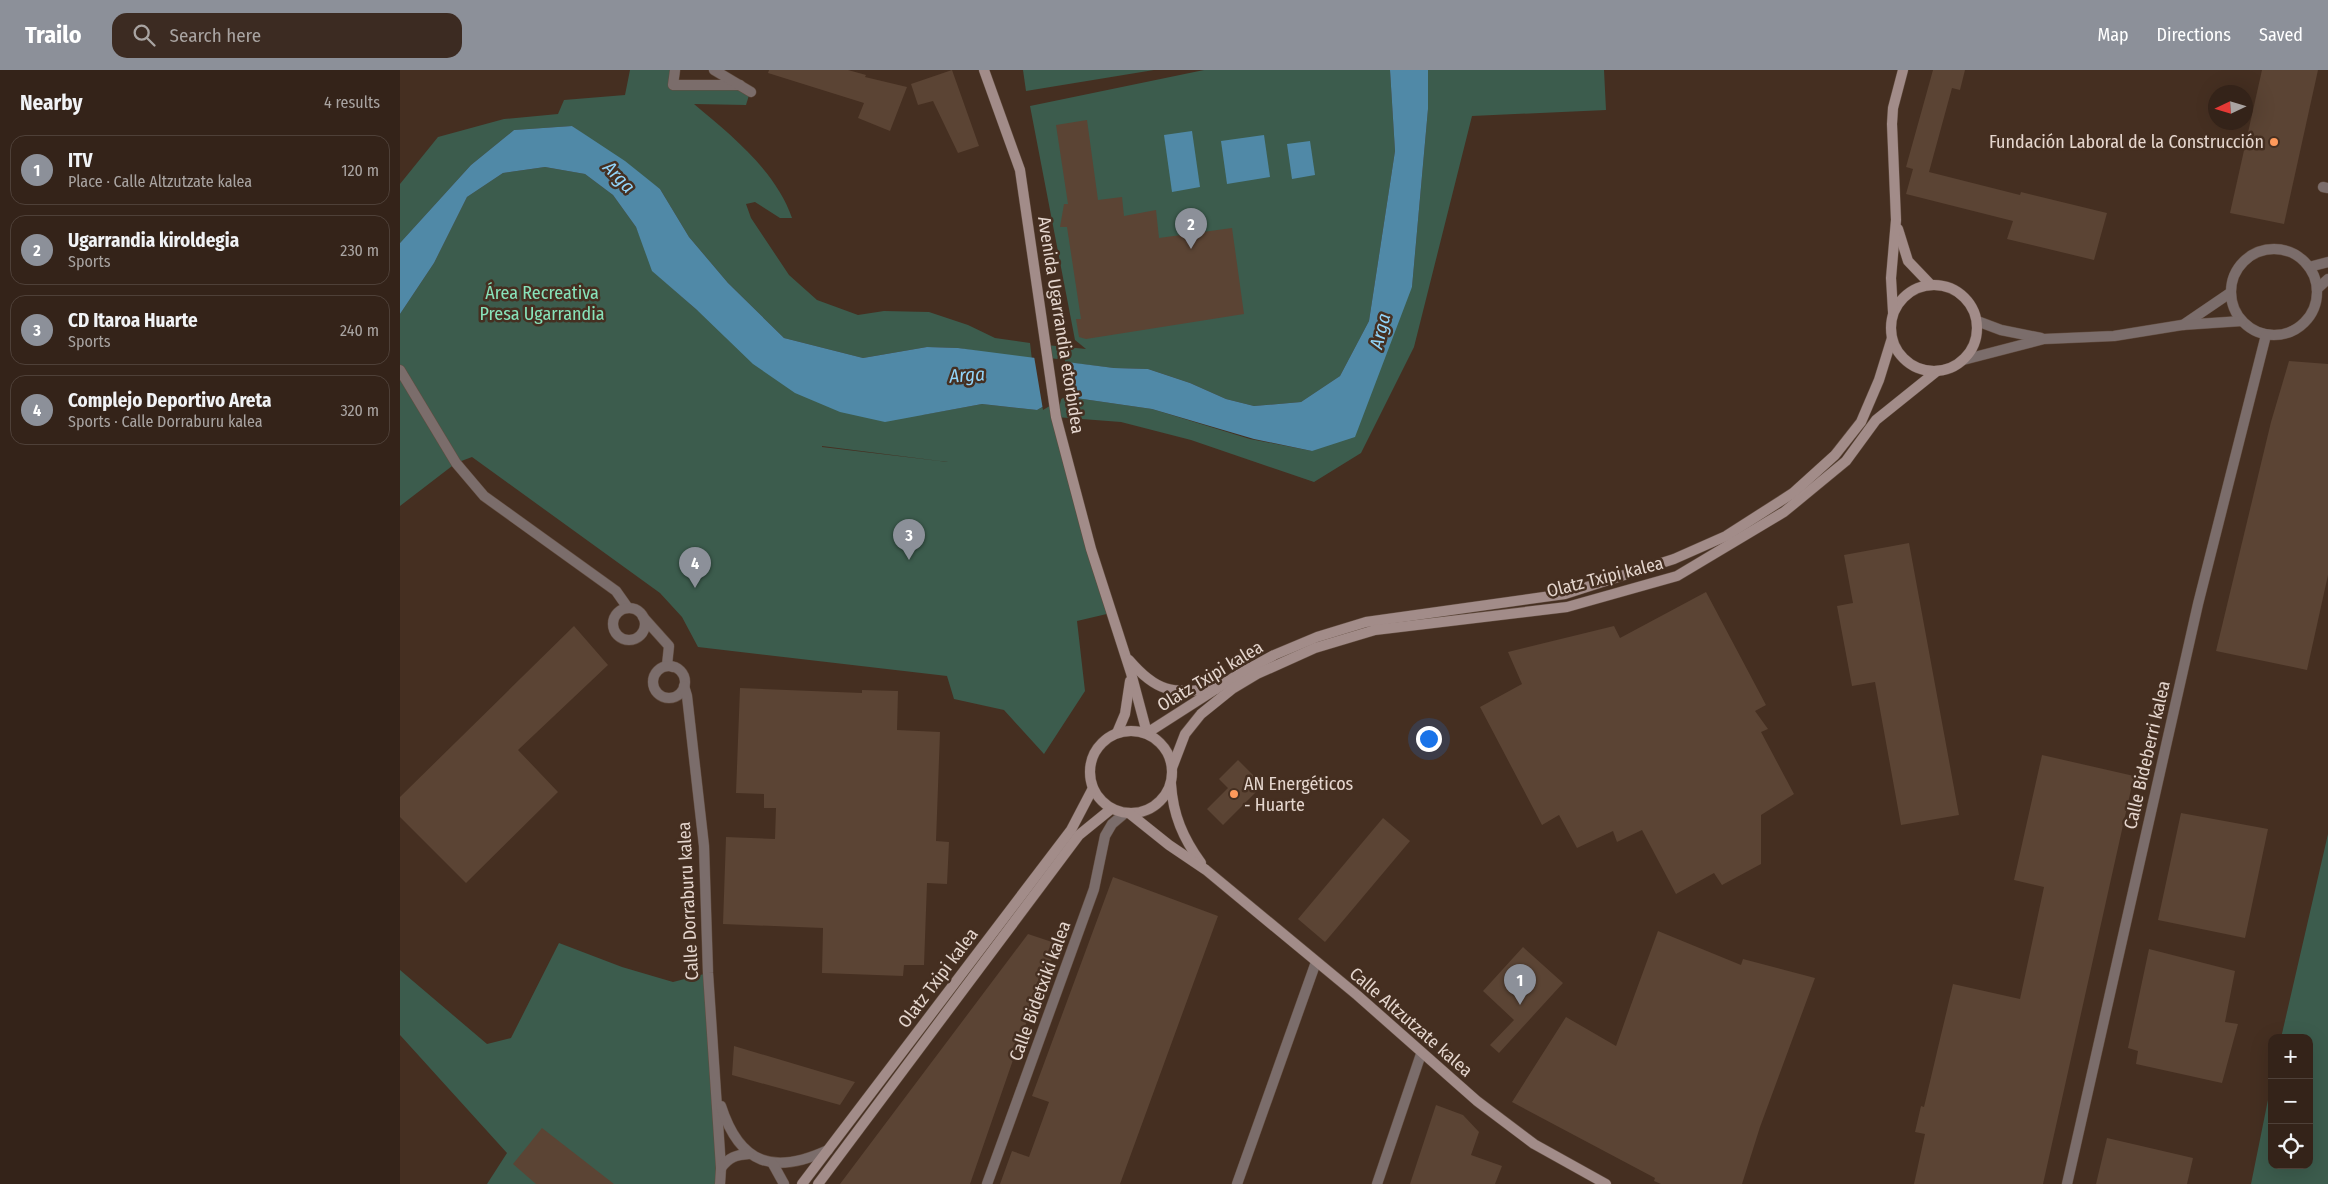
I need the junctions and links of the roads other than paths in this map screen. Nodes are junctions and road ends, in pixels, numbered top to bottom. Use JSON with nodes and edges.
{"nodes":[{"id":1,"x":674,"y":70,"type":"edge"},
{"id":2,"x":714,"y":70,"type":"edge"},
{"id":3,"x":984,"y":70,"type":"edge"},
{"id":4,"x":1903,"y":70,"type":"edge"},
{"id":5,"x":740,"y":85,"type":"junction"},
{"id":6,"x":752,"y":92,"type":"dead end"},
{"id":7,"x":1896,"y":220,"type":"junction"},
{"id":8,"x":2328,"y":262,"type":"edge"},
{"id":9,"x":2309,"y":267,"type":"junction"},
{"id":10,"x":2328,"y":279,"type":"edge"},
{"id":11,"x":1930,"y":284,"type":"junction"},
{"id":12,"x":2317,"y":288,"type":"junction"},
{"id":13,"x":2230,"y":293,"type":"junction"},
{"id":14,"x":1894,"y":313,"type":"junction"},
{"id":15,"x":1978,"y":321,"type":"junction"},
{"id":16,"x":2242,"y":321,"type":"junction"},
{"id":17,"x":2182,"y":325,"type":"junction"},
{"id":18,"x":2266,"y":335,"type":"junction"},
{"id":19,"x":1892,"y":338,"type":"junction"},
{"id":20,"x":2044,"y":339,"type":"junction"},
{"id":21,"x":1963,"y":360,"type":"junction"},
{"id":22,"x":400,"y":370,"type":"edge"},
{"id":23,"x":1937,"y":371,"type":"junction"},
{"id":24,"x":628,"y":608,"type":"junction"},
{"id":25,"x":640,"y":613,"type":"junction"},
{"id":26,"x":1125,"y":657,"type":"junction"},
{"id":27,"x":667,"y":665,"type":"junction"},
{"id":28,"x":1131,"y":673,"type":"junction"},
{"id":29,"x":684,"y":686,"type":"junction"},
{"id":30,"x":1217,"y":689,"type":"junction"},
{"id":31,"x":673,"y":697,"type":"junction"},
{"id":32,"x":688,"y":712,"type":"junction"},
{"id":33,"x":1116,"y":733,"type":"junction"},
{"id":34,"x":1147,"y":733,"type":"junction"},
{"id":35,"x":1172,"y":768,"type":"junction"},
{"id":36,"x":1171,"y":784,"type":"junction"},
{"id":37,"x":1092,"y":788,"type":"junction"},
{"id":38,"x":1111,"y":808,"type":"junction"},
{"id":39,"x":1127,"y":813,"type":"junction"},
{"id":40,"x":1206,"y":870,"type":"junction"},
{"id":41,"x":1316,"y":962,"type":"junction"},
{"id":42,"x":1421,"y":1054,"type":"junction"},
{"id":43,"x":716,"y":1088,"type":"junction"},
{"id":44,"x":828,"y":1150,"type":"junction"},
{"id":45,"x":749,"y":1154,"type":"junction"},
{"id":46,"x":773,"y":1164,"type":"junction"},
{"id":47,"x":722,"y":1178,"type":"edge"},
{"id":48,"x":784,"y":1184,"type":"edge"},
{"id":49,"x":802,"y":1184,"type":"edge"},
{"id":50,"x":818,"y":1184,"type":"edge"},
{"id":51,"x":988,"y":1184,"type":"edge"},
{"id":52,"x":1237,"y":1184,"type":"edge"},
{"id":53,"x":1377,"y":1184,"type":"edge"},
{"id":54,"x":1606,"y":1184,"type":"edge"},
{"id":55,"x":2067,"y":1184,"type":"edge"}],
"edges":[{"from":1,"to":5,"type":"street"},
{"from":2,"to":5,"type":"street"},
{"from":3,"to":26,"type":"street","name":"Avenida Ugarrandia etorbidea"},
{"from":4,"to":7,"type":"street"},
{"from":5,"to":6,"type":"street"},
{"from":7,"to":11,"type":"street"},
{"from":7,"to":14,"type":"street"},
{"from":8,"to":9,"type":"street"},
{"from":9,"to":12,"type":"street"},
{"from":9,"to":13,"type":"street"},
{"from":10,"to":12,"type":"street"},
{"from":11,"to":14,"type":"street"},
{"from":11,"to":15,"type":"street"},
{"from":12,"to":18,"type":"street"},
{"from":13,"to":16,"type":"street"},
{"from":13,"to":17,"type":"street"},
{"from":14,"to":19,"type":"street"},
{"from":15,"to":20,"type":"street"},
{"from":15,"to":21,"type":"street"},
{"from":16,"to":17,"type":"street"},
{"from":16,"to":18,"type":"street"},
{"from":17,"to":20,"type":"street"},
{"from":18,"to":55,"type":"street","name":"Calle Bideberri kalea"},
{"from":19,"to":23,"type":"street"},
{"from":19,"to":30,"type":"street","name":"Olatz Txipi kalea"},
{"from":20,"to":21,"type":"street"},
{"from":21,"to":23,"type":"street"},
{"from":22,"to":24,"type":"street"},
{"from":23,"to":35,"type":"street","name":"Olatz Txipi kalea"},
{"from":24,"to":25,"type":"street"},
{"from":24,"to":25,"type":"street"},
{"from":25,"to":27,"type":"street"},
{"from":26,"to":28,"type":"street","name":"Avenida Ugarrandia etorbidea"},
{"from":26,"to":30,"type":"street"},
{"from":27,"to":29,"type":"street"},
{"from":27,"to":31,"type":"street"},
{"from":28,"to":33,"type":"street","name":"Avenida Ugarrandia etorbidea"},
{"from":28,"to":34,"type":"street","name":"Avenida Ugarrandia etorbidea"},
{"from":29,"to":31,"type":"street"},
{"from":29,"to":32,"type":"street","name":"Calle Dorraburu kalea"},
{"from":30,"to":34,"type":"street","name":"Olatz Txipi kalea"},
{"from":31,"to":32,"type":"street"},
{"from":32,"to":43,"type":"street","name":"Calle Dorraburu kalea"},
{"from":33,"to":34,"type":"street"},
{"from":33,"to":37,"type":"street"},
{"from":34,"to":35,"type":"street"},
{"from":35,"to":36,"type":"street"},
{"from":36,"to":39,"type":"street"},
{"from":36,"to":40,"type":"street"},
{"from":37,"to":38,"type":"street"},
{"from":37,"to":44,"type":"street","name":"Olatz Txipi kalea"},
{"from":38,"to":39,"type":"street"},
{"from":38,"to":50,"type":"street","name":"Olatz Txipi kalea"},
{"from":39,"to":40,"type":"street"},
{"from":39,"to":51,"type":"street","name":"Calle Bidetxiki kalea"},
{"from":40,"to":41,"type":"street","name":"Calle Altzutzate kalea"},
{"from":41,"to":42,"type":"street","name":"Calle Altzutzate kalea"},
{"from":41,"to":52,"type":"street"},
{"from":42,"to":53,"type":"street"},
{"from":42,"to":54,"type":"street","name":"Calle Altzutzate kalea"},
{"from":43,"to":45,"type":"street","name":"Calle Dorraburu kalea"},
{"from":43,"to":47,"type":"street","name":"Calle Dorraburu kalea"},
{"from":44,"to":46,"type":"street"},
{"from":44,"to":49,"type":"street","name":"Olatz Txipi kalea"},
{"from":45,"to":46,"type":"street","name":"Calle Dorraburu kalea"},
{"from":45,"to":47,"type":"street","name":"Calle Dorraburu kalea"},
{"from":46,"to":48,"type":"street"}]}
